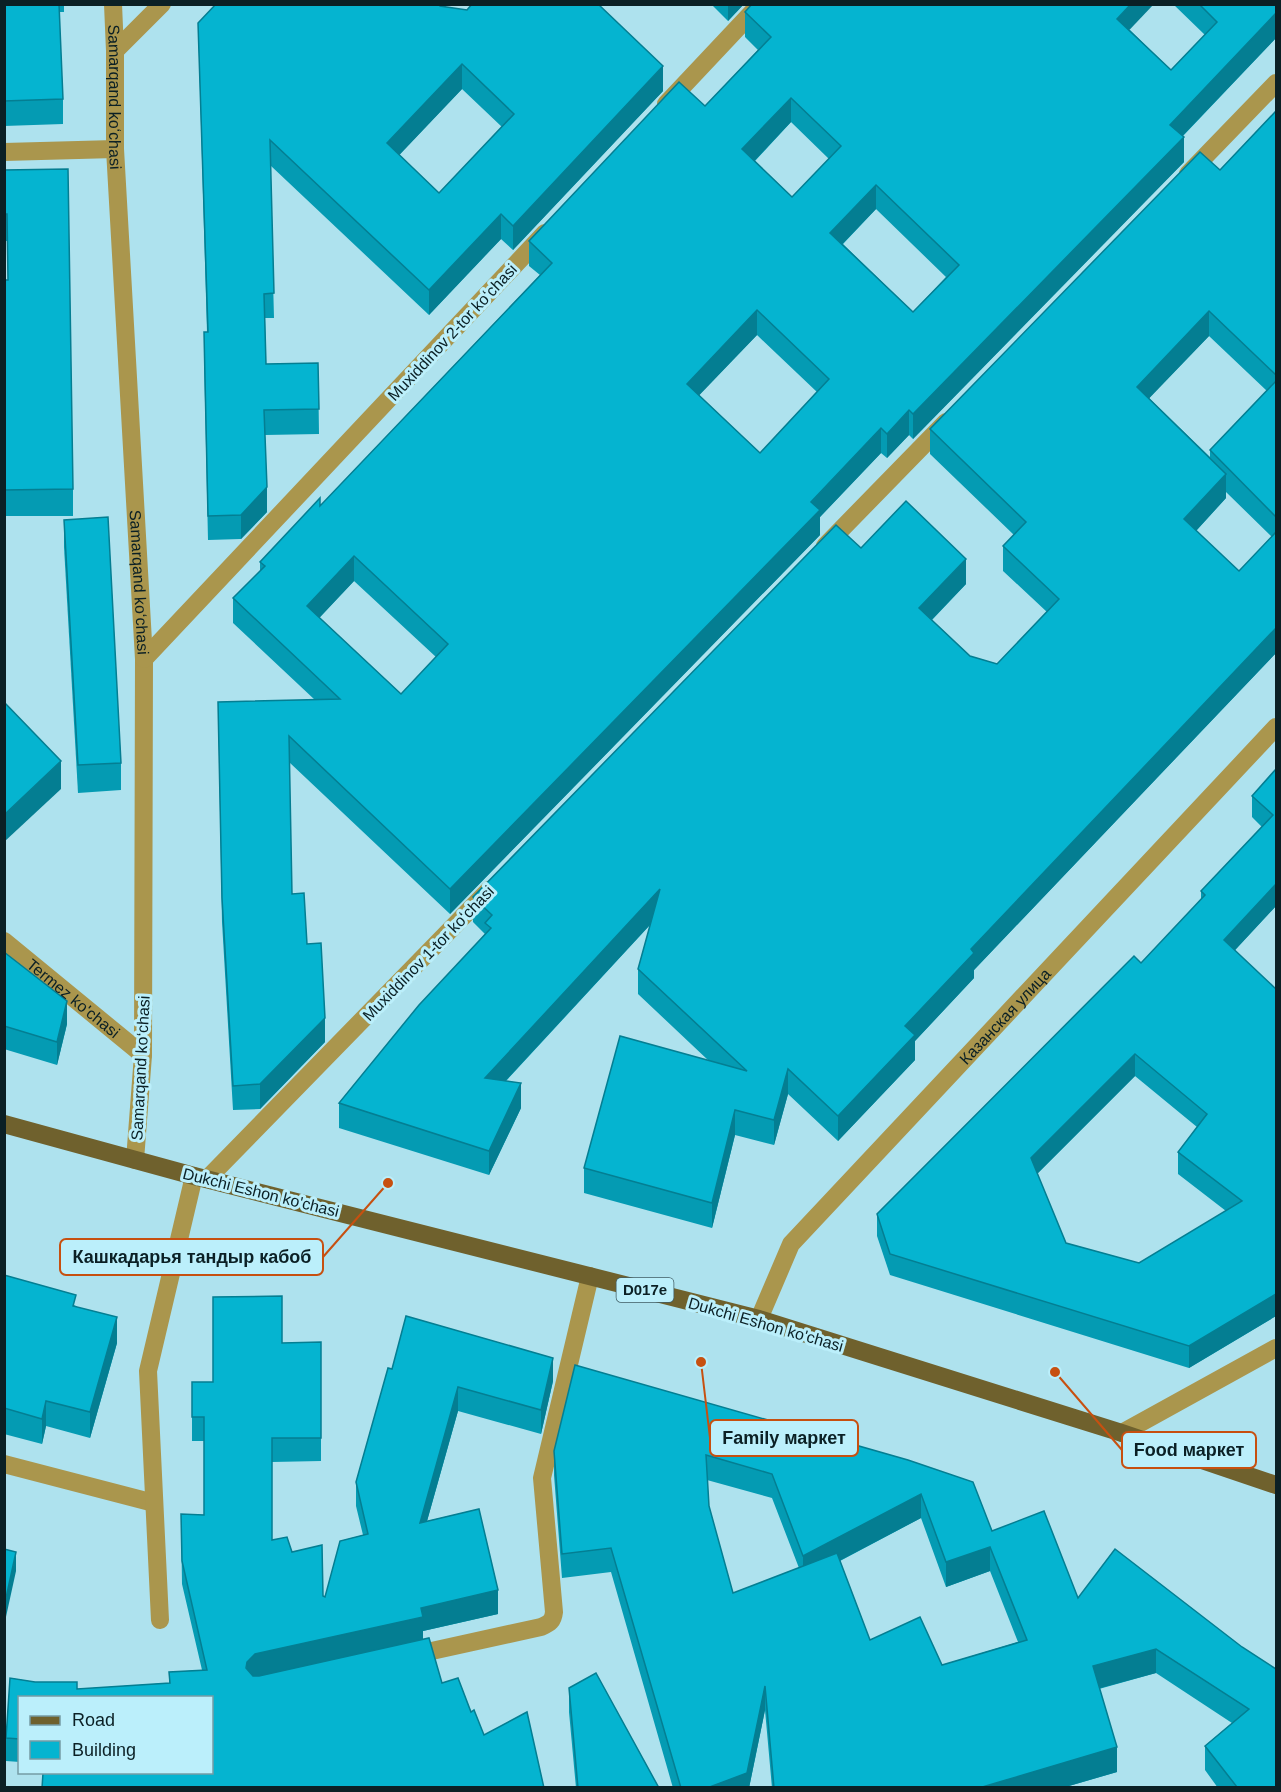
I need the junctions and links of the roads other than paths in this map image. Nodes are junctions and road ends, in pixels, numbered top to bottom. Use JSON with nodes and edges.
{"nodes":[{"id":1,"x":113,"y":4,"type":"edge"},
{"id":2,"x":162,"y":4,"type":"edge"},
{"id":3,"x":760,"y":4,"type":"edge"},
{"id":4,"x":116,"y":51,"type":"junction"},
{"id":5,"x":1276,"y":83,"type":"edge"},
{"id":6,"x":653,"y":118,"type":"edge"},
{"id":7,"x":115,"y":149,"type":"junction"},
{"id":8,"x":4,"y":152,"type":"edge"},
{"id":9,"x":1176,"y":186,"type":"edge"},
{"id":10,"x":555,"y":223,"type":"edge"},
{"id":11,"x":959,"y":408,"type":"edge"},
{"id":12,"x":809,"y":562,"type":"edge"},
{"id":13,"x":144,"y":659,"type":"junction"},
{"id":14,"x":1276,"y":727,"type":"edge"},
{"id":15,"x":500,"y":879,"type":"edge"},
{"id":16,"x":4,"y":941,"type":"edge"},
{"id":17,"x":143,"y":1055,"type":"junction"},
{"id":18,"x":4,"y":1124,"type":"edge"},
{"id":19,"x":135,"y":1160,"type":"junction"},
{"id":20,"x":201,"y":1177,"type":"junction"},
{"id":21,"x":590,"y":1276,"type":"junction"},
{"id":22,"x":759,"y":1319,"type":"junction"},
{"id":23,"x":1276,"y":1348,"type":"edge"},
{"id":24,"x":1122,"y":1432,"type":"junction"},
{"id":25,"x":4,"y":1464,"type":"edge"},
{"id":26,"x":1276,"y":1485,"type":"edge"},
{"id":27,"x":154,"y":1503,"type":"junction"},
{"id":28,"x":160,"y":1620,"type":"dead end"},
{"id":29,"x":393,"y":1659,"type":"edge"}],
"edges":[{"from":1,"to":4,"type":"street","name":"Samarqand ko‘chasi"},
{"from":2,"to":4,"type":"street"},
{"from":3,"to":6,"type":"street"},
{"from":4,"to":7,"type":"street","name":"Samarqand ko‘chasi"},
{"from":5,"to":9,"type":"street"},
{"from":7,"to":8,"type":"street"},
{"from":7,"to":13,"type":"street","name":"Samarqand ko‘chasi"},
{"from":10,"to":13,"type":"street","name":"Muxiddinov 2-tor koʻchasi"},
{"from":11,"to":12,"type":"street"},
{"from":13,"to":17,"type":"street","name":"Samarqand ko‘chasi"},
{"from":14,"to":22,"type":"street","name":"Казанская улица"},
{"from":15,"to":20,"type":"street","name":"Muxiddinov 1-tor koʻchasi"},
{"from":16,"to":17,"type":"street","name":"Termez ko'chasi"},
{"from":17,"to":19,"type":"street","name":"Samarqand ko‘chasi"},
{"from":18,"to":19,"type":"main road","name":"Dukchi Eshon ko'chasi","number":"D017e"},
{"from":19,"to":20,"type":"main road","name":"Dukchi Eshon ko'chasi","number":"D017e"},
{"from":20,"to":21,"type":"main road","name":"Dukchi Eshon ko'chasi","number":"D017e"},
{"from":20,"to":27,"type":"street"},
{"from":21,"to":22,"type":"main road","name":"Dukchi Eshon ko'chasi","number":"D017e"},
{"from":21,"to":29,"type":"street"},
{"from":22,"to":24,"type":"main road","name":"Dukchi Eshon ko'chasi","number":"D017e"},
{"from":23,"to":24,"type":"street"},
{"from":24,"to":26,"type":"main road","name":"Dukchi Eshon ko'chasi","number":"D017e"},
{"from":25,"to":27,"type":"street"},
{"from":27,"to":28,"type":"street"}]}
